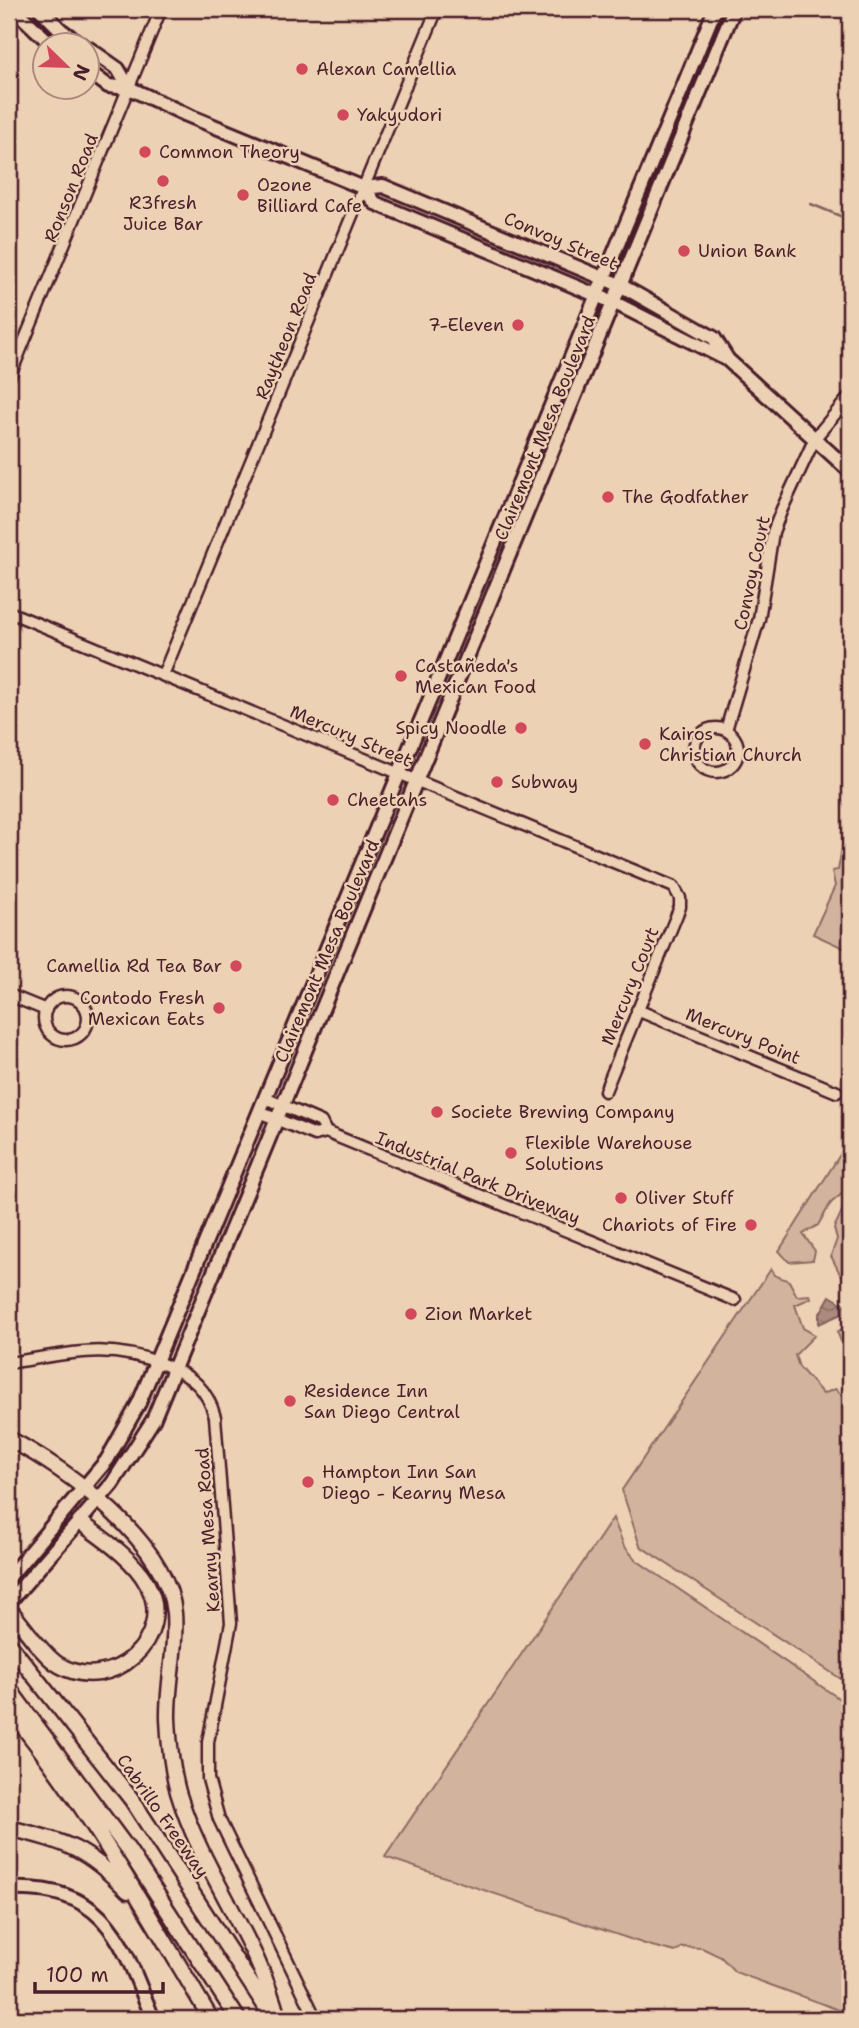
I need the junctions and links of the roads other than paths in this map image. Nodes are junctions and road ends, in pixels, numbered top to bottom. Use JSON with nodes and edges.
{"nodes":[{"id":1,"x":14,"y":9,"type":"edge"},
{"id":2,"x":30,"y":9,"type":"edge"},
{"id":3,"x":40,"y":9,"type":"edge"},
{"id":4,"x":162,"y":9,"type":"edge"},
{"id":5,"x":437,"y":9,"type":"edge"},
{"id":6,"x":715,"y":9,"type":"edge"},
{"id":7,"x":734,"y":9,"type":"edge"},
{"id":8,"x":61,"y":30,"type":"junction"},
{"id":9,"x":38,"y":32,"type":"edge"},
{"id":10,"x":64,"y":32,"type":"edge"},
{"id":11,"x":102,"y":58,"type":"edge"},
{"id":12,"x":102,"y":82,"type":"edge"},
{"id":13,"x":129,"y":88,"type":"junction"},
{"id":14,"x":364,"y":188,"type":"junction"},
{"id":15,"x":604,"y":278,"type":"junction"},
{"id":16,"x":622,"y":286,"type":"junction"},
{"id":17,"x":597,"y":295,"type":"junction"},
{"id":18,"x":615,"y":303,"type":"junction"},
{"id":19,"x":728,"y":360,"type":"junction"},
{"id":20,"x":9,"y":379,"type":"edge"},
{"id":21,"x":850,"y":396,"type":"edge"},
{"id":22,"x":814,"y":438,"type":"junction"},
{"id":23,"x":850,"y":471,"type":"edge"},
{"id":24,"x":9,"y":612,"type":"edge"},
{"id":25,"x":163,"y":675,"type":"junction"},
{"id":26,"x":726,"y":730,"type":"junction"},
{"id":27,"x":398,"y":772,"type":"junction"},
{"id":28,"x":418,"y":781,"type":"junction"},
{"id":29,"x":678,"y":893,"type":"joint"},
{"id":30,"x":9,"y":995,"type":"edge"},
{"id":31,"x":46,"y":1010,"type":"junction"},
{"id":32,"x":637,"y":1010,"type":"junction"},
{"id":33,"x":605,"y":1091,"type":"dead end"},
{"id":34,"x":836,"y":1092,"type":"dead end"},
{"id":35,"x":265,"y":1098,"type":"junction"},
{"id":36,"x":282,"y":1105,"type":"junction"},
{"id":37,"x":259,"y":1112,"type":"junction"},
{"id":38,"x":276,"y":1119,"type":"junction"},
{"id":39,"x":327,"y":1132,"type":"junction"},
{"id":40,"x":734,"y":1300,"type":"dead end"},
{"id":41,"x":157,"y":1362,"type":"junction"},
{"id":42,"x":9,"y":1363,"type":"edge"},
{"id":43,"x":175,"y":1369,"type":"junction"},
{"id":44,"x":9,"y":1439,"type":"edge"},
{"id":45,"x":83,"y":1490,"type":"junction"},
{"id":46,"x":98,"y":1501,"type":"junction"},
{"id":47,"x":80,"y":1522,"type":"junction"},
{"id":48,"x":12,"y":1574,"type":"edge"},
{"id":49,"x":9,"y":1602,"type":"edge"},
{"id":50,"x":9,"y":1609,"type":"edge"},
{"id":51,"x":9,"y":1644,"type":"edge"},
{"id":52,"x":9,"y":1689,"type":"edge"},
{"id":53,"x":9,"y":1709,"type":"edge"},
{"id":54,"x":9,"y":1828,"type":"edge"},
{"id":55,"x":9,"y":1889,"type":"edge"},
{"id":56,"x":146,"y":1910,"type":"junction"},
{"id":57,"x":153,"y":2019,"type":"edge"},
{"id":58,"x":212,"y":2019,"type":"edge"},
{"id":59,"x":238,"y":2019,"type":"edge"},
{"id":60,"x":276,"y":2019,"type":"edge"},
{"id":61,"x":316,"y":2019,"type":"edge"}],
"edges":[{"from":1,"to":9,"type":"main road"},
{"from":2,"to":8,"type":"main road"},
{"from":3,"to":8,"type":"main road","name":"Convoy Street"},
{"from":4,"to":13,"type":"street","name":"Ronson Road"},
{"from":5,"to":14,"type":"street","name":"Raytheon Road"},
{"from":6,"to":15,"type":"main road","name":"Clairemont Mesa Boulevard"},
{"from":7,"to":16,"type":"main road","name":"Clairemont Mesa Boulevard"},
{"from":8,"to":10,"type":"main road","name":"Convoy Street"},
{"from":11,"to":13,"type":"main road","name":"Convoy Street"},
{"from":12,"to":13,"type":"main road","name":"Convoy Street"},
{"from":13,"to":14,"type":"main road","name":"Convoy Street"},
{"from":13,"to":20,"type":"street","name":"Ronson Road"},
{"from":14,"to":15,"type":"main road","name":"Convoy Street"},
{"from":14,"to":17,"type":"main road","name":"Convoy Street"},
{"from":14,"to":25,"type":"street","name":"Raytheon Road"},
{"from":15,"to":16,"type":"main road","name":"Convoy Street"},
{"from":15,"to":17,"type":"main road","name":"Clairemont Mesa Boulevard"},
{"from":16,"to":18,"type":"main road","name":"Clairemont Mesa Boulevard"},
{"from":16,"to":19,"type":"main road","name":"Convoy Street"},
{"from":17,"to":18,"type":"main road","name":"Convoy Street"},
{"from":17,"to":27,"type":"main road","name":"Clairemont Mesa Boulevard"},
{"from":18,"to":19,"type":"main road","name":"Convoy Street"},
{"from":18,"to":28,"type":"main road","name":"Clairemont Mesa Boulevard"},
{"from":19,"to":22,"type":"main road","name":"Convoy Street"},
{"from":21,"to":22,"type":"street","name":"Convoy Court"},
{"from":22,"to":23,"type":"main road","name":"Convoy Street"},
{"from":22,"to":26,"type":"street","name":"Convoy Court"},
{"from":24,"to":25,"type":"street","name":"Mercury Street"},
{"from":25,"to":27,"type":"street","name":"Mercury Street"},
{"from":26,"to":26,"type":"street"},
{"from":27,"to":28,"type":"street","name":"Mercury Street"},
{"from":27,"to":35,"type":"main road","name":"Clairemont Mesa Boulevard"},
{"from":28,"to":29,"type":"street","name":"Mercury Street"},
{"from":28,"to":36,"type":"main road","name":"Clairemont Mesa Boulevard"},
{"from":29,"to":32,"type":"street","name":"Mercury Court"},
{"from":30,"to":31,"type":"street"},
{"from":31,"to":31,"type":"street"},
{"from":32,"to":33,"type":"street","name":"Mercury Court"},
{"from":32,"to":34,"type":"street","name":"Mercury Point"},
{"from":35,"to":36,"type":"street","name":"Industrial Park Driveway"},
{"from":35,"to":37,"type":"main road","name":"Clairemont Mesa Boulevard"},
{"from":36,"to":38,"type":"main road","name":"Clairemont Mesa Boulevard"},
{"from":36,"to":39,"type":"street","name":"Industrial Park Driveway"},
{"from":37,"to":38,"type":"street","name":"Industrial Park Driveway"},
{"from":37,"to":41,"type":"main road","name":"Clairemont Mesa Boulevard"},
{"from":38,"to":39,"type":"street","name":"Industrial Park Driveway"},
{"from":38,"to":43,"type":"main road","name":"Clairemont Mesa Boulevard"},
{"from":39,"to":40,"type":"street","name":"Industrial Park Driveway"},
{"from":41,"to":42,"type":"street","name":"Kearny Mesa Road"},
{"from":41,"to":43,"type":"street","name":"Kearny Mesa Road"},
{"from":41,"to":45,"type":"main road","name":"Clairemont Mesa Boulevard"},
{"from":43,"to":46,"type":"main road","name":"Clairemont Mesa Boulevard"},
{"from":43,"to":61,"type":"street","name":"Kearny Mesa Road"},
{"from":44,"to":45,"type":"highway"},
{"from":45,"to":46,"type":"highway"},
{"from":45,"to":48,"type":"main road","name":"Clairemont Mesa Boulevard"},
{"from":46,"to":47,"type":"main road","name":"Clairemont Mesa Boulevard"},
{"from":46,"to":60,"type":"highway"},
{"from":47,"to":49,"type":"main road","name":"Clairemont Mesa Boulevard"},
{"from":47,"to":50,"type":"highway"},
{"from":51,"to":60,"type":"highway","name":"Cabrillo Freeway"},
{"from":52,"to":59,"type":"highway"},
{"from":53,"to":56,"type":"highway"},
{"from":54,"to":56,"type":"highway"},
{"from":55,"to":57,"type":"main road"},
{"from":56,"to":58,"type":"highway"}]}
